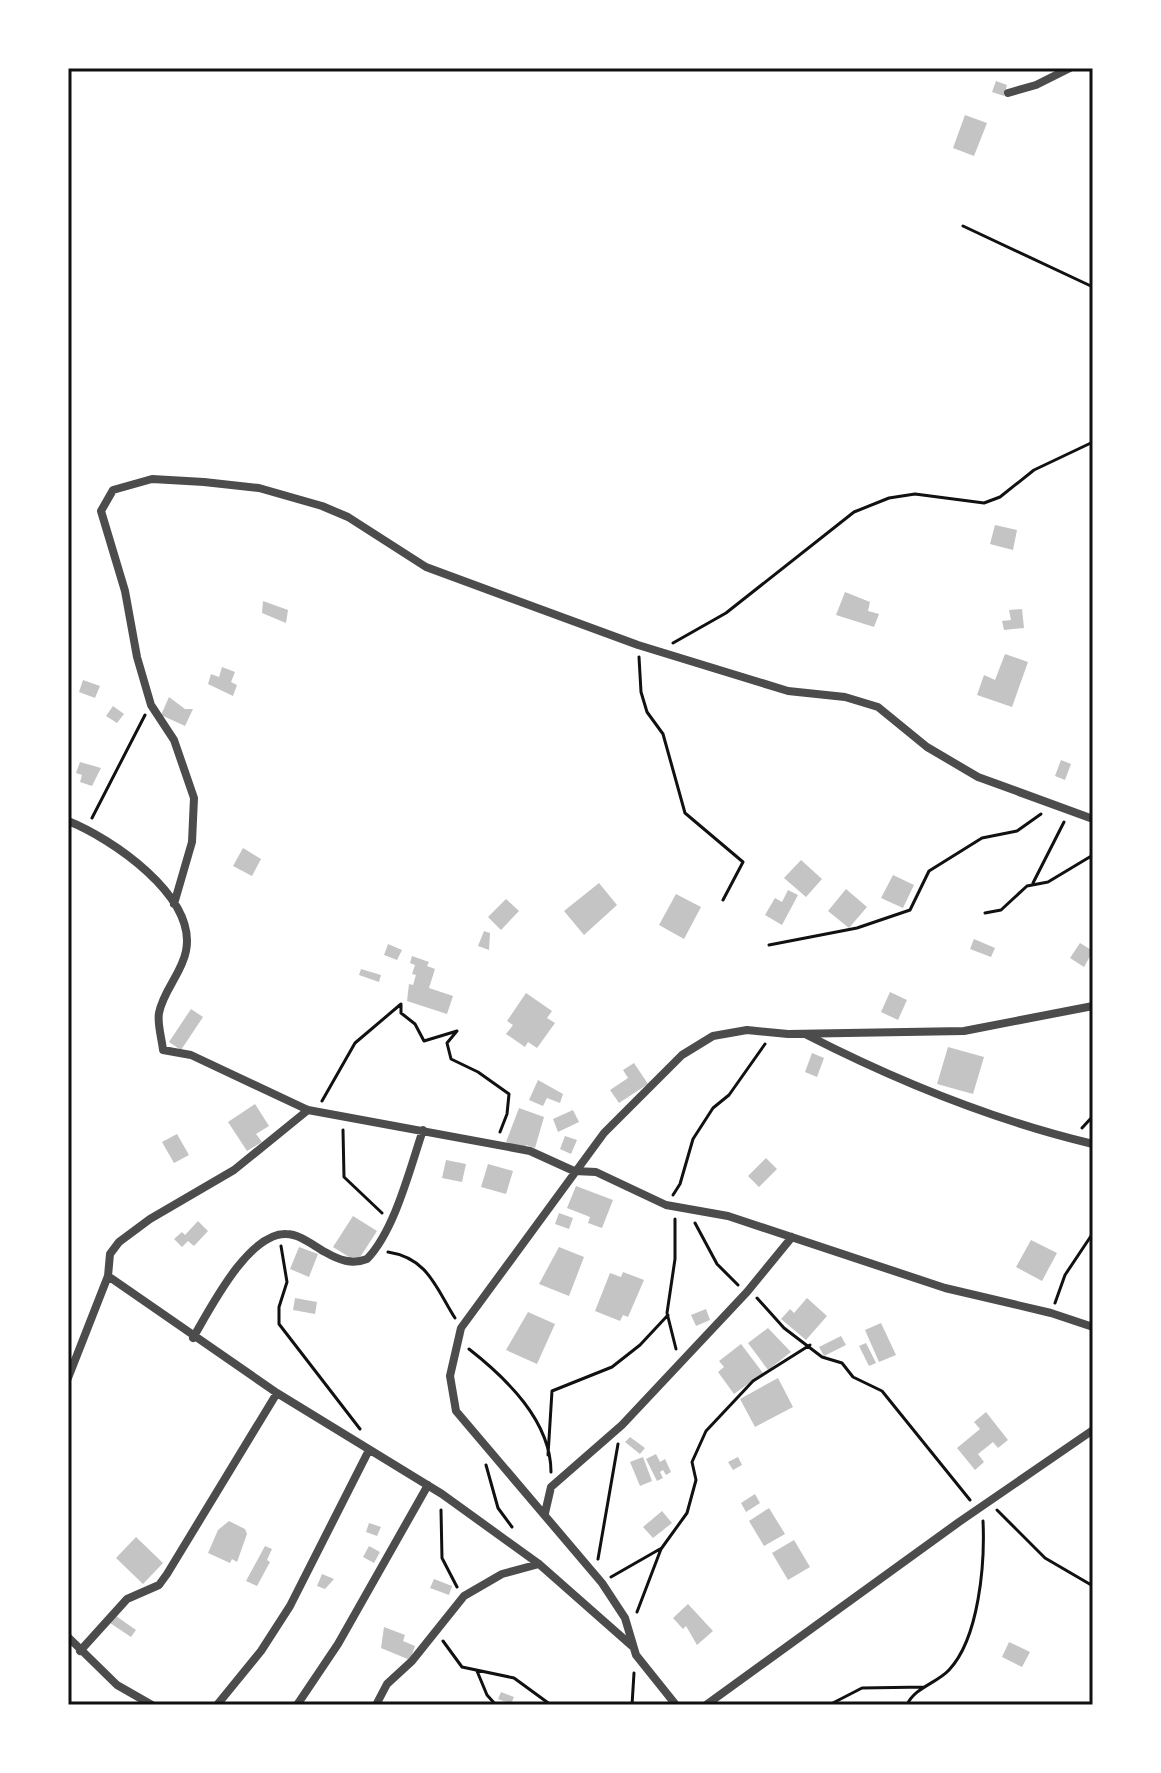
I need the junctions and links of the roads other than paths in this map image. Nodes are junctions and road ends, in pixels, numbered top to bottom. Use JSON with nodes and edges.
{"nodes":[{"id":1,"x":1070,"y":68,"type":"edge"},
{"id":2,"x":1008,"y":93,"type":"dead end"},
{"id":3,"x":1093,"y":819,"type":"edge"},
{"id":4,"x":68,"y":821,"type":"edge"},
{"id":5,"x":174,"y":904,"type":"junction"},
{"id":6,"x":1093,"y":1006,"type":"edge"},
{"id":7,"x":806,"y":1034,"type":"junction"},
{"id":8,"x":312,"y":1111,"type":"junction"},
{"id":9,"x":423,"y":1130,"type":"junction"},
{"id":10,"x":1093,"y":1144,"type":"edge"},
{"id":11,"x":574,"y":1171,"type":"junction"},
{"id":12,"x":792,"y":1237,"type":"junction"},
{"id":13,"x":108,"y":1276,"type":"junction"},
{"id":14,"x":1093,"y":1327,"type":"edge"},
{"id":15,"x":193,"y":1338,"type":"junction"},
{"id":16,"x":68,"y":1378,"type":"edge"},
{"id":17,"x":277,"y":1393,"type":"junction"},
{"id":18,"x":1093,"y":1430,"type":"edge"},
{"id":19,"x":372,"y":1454,"type":"junction"},
{"id":20,"x":428,"y":1485,"type":"junction"},
{"id":21,"x":545,"y":1513,"type":"junction"},
{"id":22,"x":539,"y":1564,"type":"junction"},
{"id":23,"x":68,"y":1637,"type":"edge"},
{"id":24,"x":80,"y":1651,"type":"junction"},
{"id":25,"x":635,"y":1651,"type":"junction"},
{"id":26,"x":152,"y":1705,"type":"edge"},
{"id":27,"x":217,"y":1705,"type":"edge"},
{"id":28,"x":297,"y":1705,"type":"edge"},
{"id":29,"x":376,"y":1705,"type":"edge"},
{"id":30,"x":676,"y":1705,"type":"edge"},
{"id":31,"x":706,"y":1705,"type":"edge"}],
"edges":[{"from":1,"to":2,"type":"street"},
{"from":3,"to":5,"type":"street"},
{"from":4,"to":5,"type":"street"},
{"from":5,"to":8,"type":"street"},
{"from":6,"to":7,"type":"street"},
{"from":7,"to":10,"type":"street"},
{"from":7,"to":11,"type":"street"},
{"from":8,"to":9,"type":"street"},
{"from":8,"to":13,"type":"street"},
{"from":9,"to":11,"type":"street"},
{"from":9,"to":15,"type":"street"},
{"from":11,"to":12,"type":"street"},
{"from":11,"to":21,"type":"street"},
{"from":12,"to":14,"type":"street"},
{"from":12,"to":21,"type":"street"},
{"from":13,"to":15,"type":"street"},
{"from":13,"to":16,"type":"street"},
{"from":15,"to":17,"type":"street"},
{"from":17,"to":19,"type":"street"},
{"from":17,"to":24,"type":"street"},
{"from":18,"to":31,"type":"street"},
{"from":19,"to":20,"type":"street"},
{"from":19,"to":27,"type":"street"},
{"from":20,"to":22,"type":"street"},
{"from":20,"to":28,"type":"street"},
{"from":21,"to":25,"type":"street"},
{"from":22,"to":25,"type":"street"},
{"from":22,"to":29,"type":"street"},
{"from":23,"to":24,"type":"street"},
{"from":24,"to":26,"type":"street"},
{"from":25,"to":30,"type":"street"}]}
